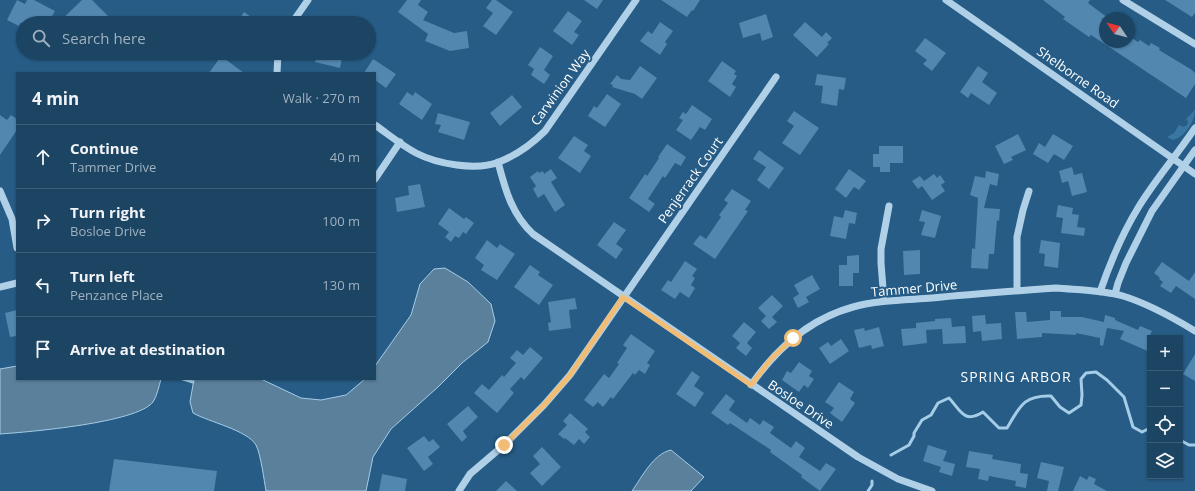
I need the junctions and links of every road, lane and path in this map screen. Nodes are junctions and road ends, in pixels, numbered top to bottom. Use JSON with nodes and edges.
{"nodes":[{"id":1,"x":308,"y":0,"type":"edge"},
{"id":2,"x":636,"y":0,"type":"edge"},
{"id":3,"x":946,"y":0,"type":"edge"},
{"id":4,"x":1123,"y":0,"type":"edge"},
{"id":5,"x":297,"y":16,"type":"edge"},
{"id":6,"x":1195,"y":44,"type":"edge"},
{"id":7,"x":278,"y":60,"type":"edge"},
{"id":8,"x":277,"y":72,"type":"edge"},
{"id":9,"x":776,"y":77,"type":"dead end"},
{"id":10,"x":376,"y":126,"type":"edge"},
{"id":11,"x":1195,"y":128,"type":"edge"},
{"id":12,"x":400,"y":142,"type":"junction"},
{"id":13,"x":1195,"y":150,"type":"edge"},
{"id":14,"x":1173,"y":158,"type":"junction"},
{"id":15,"x":498,"y":162,"type":"junction"},
{"id":16,"x":1184,"y":166,"type":"junction"},
{"id":17,"x":1195,"y":174,"type":"edge"},
{"id":18,"x":376,"y":178,"type":"edge"},
{"id":19,"x":0,"y":191,"type":"edge"},
{"id":20,"x":1029,"y":191,"type":"dead end"},
{"id":21,"x":889,"y":206,"type":"dead end"},
{"id":22,"x":16,"y":242,"type":"edge"},
{"id":23,"x":16,"y":284,"type":"edge"},
{"id":24,"x":0,"y":287,"type":"edge"},
{"id":25,"x":1017,"y":291,"type":"junction"},
{"id":26,"x":1104,"y":292,"type":"junction"},
{"id":27,"x":1115,"y":294,"type":"junction"},
{"id":28,"x":623,"y":297,"type":"junction"},
{"id":29,"x":884,"y":302,"type":"junction"},
{"id":30,"x":1195,"y":331,"type":"edge"},
{"id":31,"x":751,"y":385,"type":"junction"},
{"id":32,"x":459,"y":491,"type":"edge"},
{"id":33,"x":932,"y":491,"type":"edge"}],
"edges":[{"from":1,"to":5,"type":"street"},
{"from":2,"to":15,"type":"street","name":"Carwinion Way"},
{"from":3,"to":14,"type":"street","name":"Shelborne Road"},
{"from":4,"to":6,"type":"street"},
{"from":7,"to":8,"type":"street"},
{"from":9,"to":28,"type":"street","name":"Penjerrack Court"},
{"from":10,"to":12,"type":"street","name":"Carwinion Way"},
{"from":11,"to":14,"type":"street"},
{"from":12,"to":15,"type":"street","name":"Carwinion Way"},
{"from":12,"to":18,"type":"street"},
{"from":13,"to":16,"type":"street"},
{"from":14,"to":16,"type":"street","name":"Shelborne Road"},
{"from":14,"to":26,"type":"street"},
{"from":15,"to":28,"type":"street","name":"Bosloe Drive"},
{"from":16,"to":17,"type":"street","name":"Shelborne Road"},
{"from":16,"to":27,"type":"street"},
{"from":19,"to":22,"type":"street"},
{"from":20,"to":25,"type":"street"},
{"from":21,"to":29,"type":"street"},
{"from":23,"to":24,"type":"street"},
{"from":25,"to":26,"type":"street","name":"Tammer Drive"},
{"from":25,"to":29,"type":"street","name":"Tammer Drive"},
{"from":26,"to":27,"type":"street","name":"Tammer Drive"},
{"from":27,"to":30,"type":"street","name":"Tammer Drive"},
{"from":28,"to":31,"type":"street","name":"Bosloe Drive"},
{"from":28,"to":32,"type":"street","name":"Penjerrack Court"},
{"from":29,"to":31,"type":"street","name":"Tammer Drive"},
{"from":31,"to":33,"type":"street","name":"Bosloe Drive"}]}
